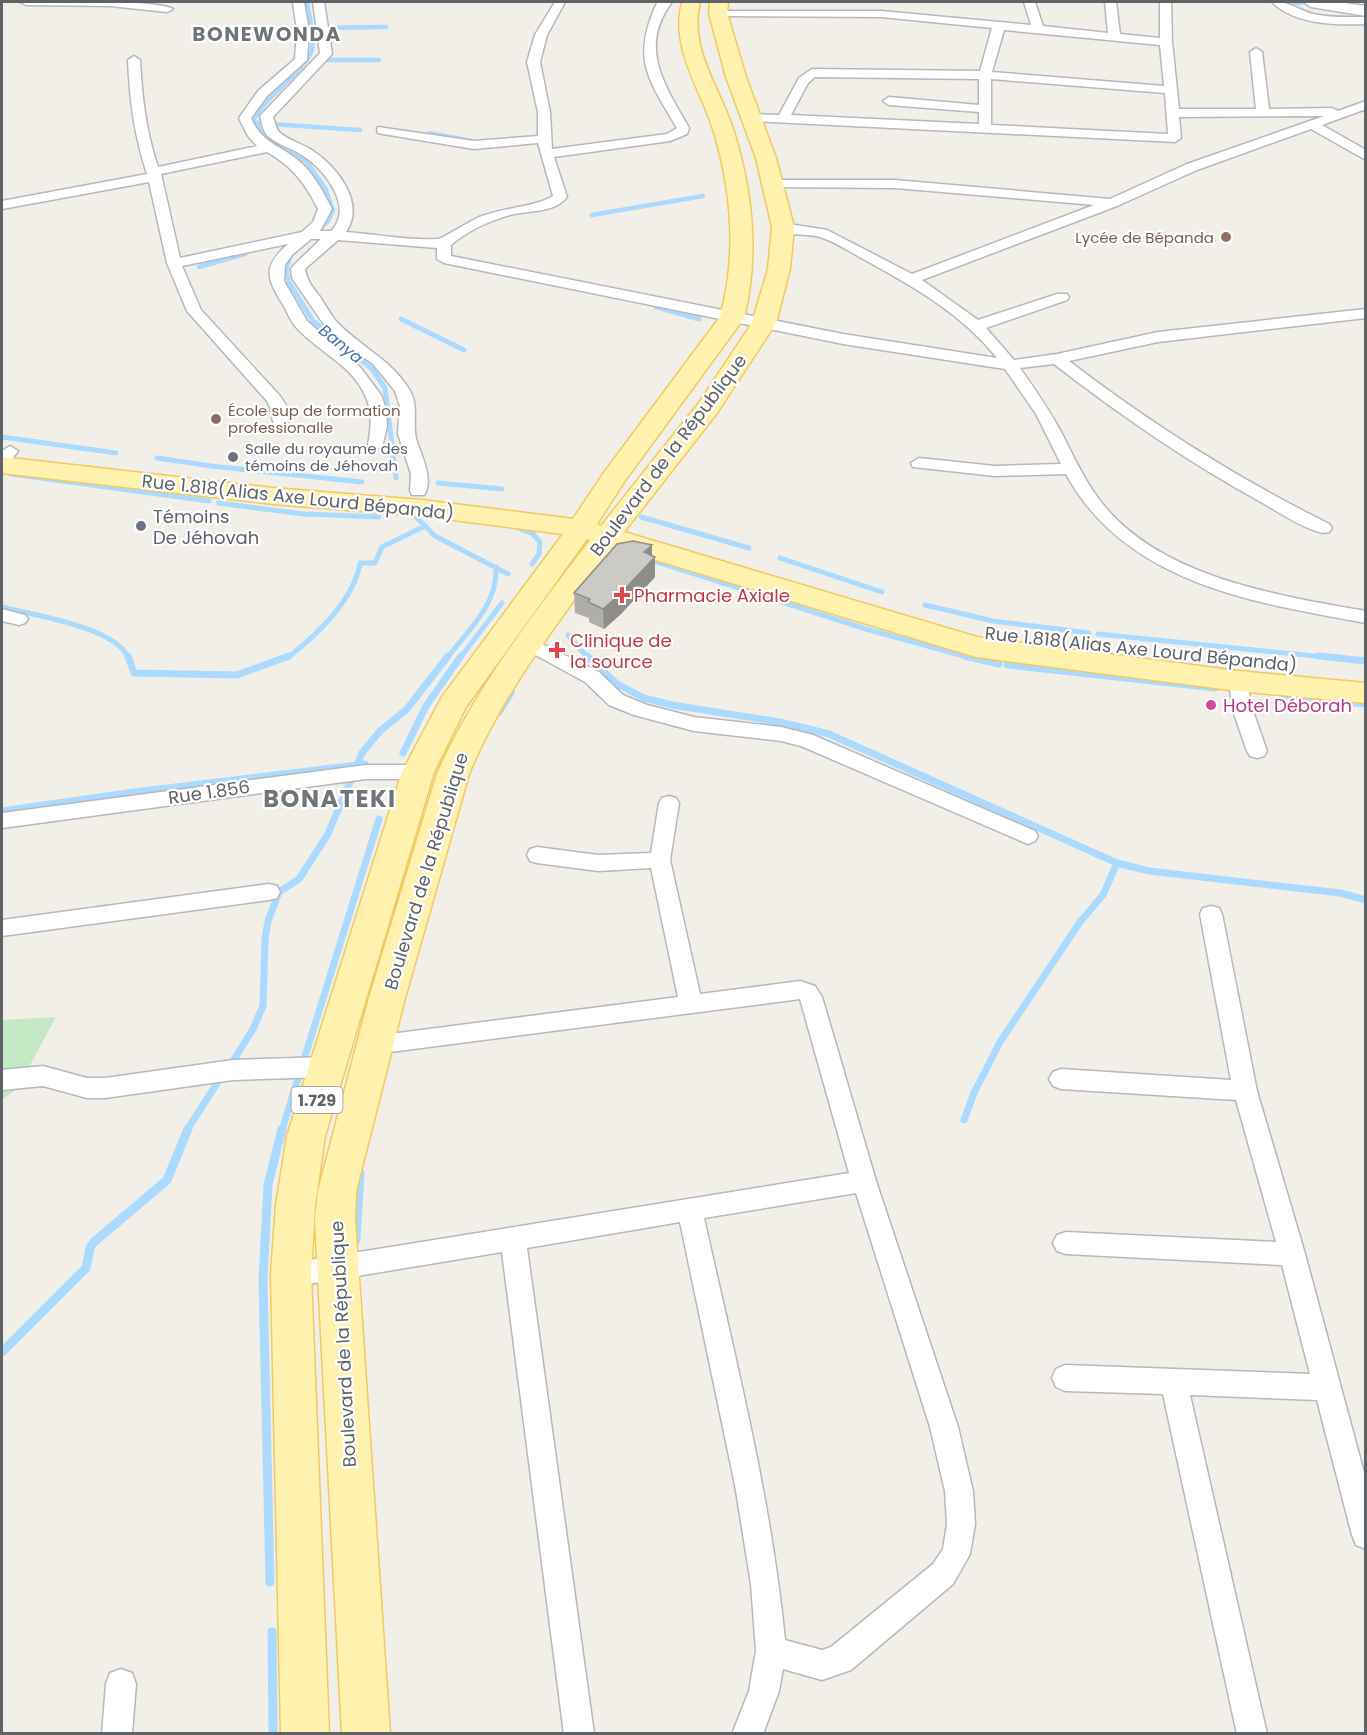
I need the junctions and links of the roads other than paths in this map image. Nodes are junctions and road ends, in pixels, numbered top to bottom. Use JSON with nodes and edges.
{"nodes":[{"id":1,"x":26,"y":2,"type":"edge"},
{"id":2,"x":298,"y":2,"type":"edge"},
{"id":3,"x":318,"y":2,"type":"edge"},
{"id":4,"x":560,"y":2,"type":"edge"},
{"id":5,"x":667,"y":2,"type":"edge"},
{"id":6,"x":691,"y":2,"type":"edge"},
{"id":7,"x":884,"y":2,"type":"edge"},
{"id":8,"x":1030,"y":2,"type":"edge"},
{"id":9,"x":1111,"y":2,"type":"edge"},
{"id":10,"x":1166,"y":2,"type":"edge"},
{"id":11,"x":1278,"y":2,"type":"edge"},
{"id":12,"x":1311,"y":2,"type":"edge"},
{"id":13,"x":719,"y":7,"type":"edge"},
{"id":14,"x":167,"y":9,"type":"dead end"},
{"id":15,"x":1365,"y":11,"type":"edge"},
{"id":16,"x":881,"y":14,"type":"junction"},
{"id":17,"x":1365,"y":20,"type":"edge"},
{"id":18,"x":999,"y":26,"type":"junction"},
{"id":19,"x":1038,"y":30,"type":"junction"},
{"id":20,"x":1114,"y":37,"type":"junction"},
{"id":21,"x":1166,"y":42,"type":"junction"},
{"id":22,"x":1256,"y":52,"type":"dead end"},
{"id":23,"x":134,"y":60,"type":"dead end"},
{"id":24,"x":985,"y":75,"type":"junction"},
{"id":25,"x":1170,"y":90,"type":"junction"},
{"id":26,"x":889,"y":101,"type":"dead end"},
{"id":27,"x":1365,"y":105,"type":"edge"},
{"id":28,"x":984,"y":109,"type":"junction"},
{"id":29,"x":1346,"y":112,"type":"junction"},
{"id":30,"x":1174,"y":113,"type":"junction"},
{"id":31,"x":1263,"y":114,"type":"junction"},
{"id":32,"x":752,"y":117,"type":"junction"},
{"id":33,"x":783,"y":119,"type":"junction"},
{"id":34,"x":1313,"y":125,"type":"junction"},
{"id":35,"x":985,"y":129,"type":"junction"},
{"id":36,"x":383,"y":130,"type":"dead end"},
{"id":37,"x":544,"y":146,"type":"junction"},
{"id":38,"x":267,"y":148,"type":"junction"},
{"id":39,"x":1184,"y":152,"type":"junction"},
{"id":40,"x":1365,"y":156,"type":"edge"},
{"id":41,"x":154,"y":174,"type":"junction"},
{"id":42,"x":773,"y":183,"type":"junction"},
{"id":43,"x":1112,"y":203,"type":"junction"},
{"id":44,"x":2,"y":205,"type":"edge"},
{"id":45,"x":535,"y":206,"type":"junction"},
{"id":46,"x":556,"y":212,"type":"dead end"},
{"id":47,"x":783,"y":227,"type":"junction"},
{"id":48,"x":331,"y":235,"type":"junction"},
{"id":49,"x":307,"y":236,"type":"junction"},
{"id":50,"x":444,"y":244,"type":"junction"},
{"id":51,"x":174,"y":263,"type":"junction"},
{"id":52,"x":910,"y":280,"type":"junction"},
{"id":53,"x":1062,"y":297,"type":"dead end"},
{"id":54,"x":1365,"y":313,"type":"edge"},
{"id":55,"x":732,"y":318,"type":"junction"},
{"id":56,"x":764,"y":323,"type":"junction"},
{"id":57,"x":976,"y":326,"type":"junction"},
{"id":58,"x":1057,"y":359,"type":"junction"},
{"id":59,"x":1009,"y":365,"type":"junction"},
{"id":60,"x":281,"y":423,"type":"dead end"},
{"id":61,"x":376,"y":445,"type":"dead end"},
{"id":62,"x":4,"y":456,"type":"edge"},
{"id":63,"x":919,"y":463,"type":"dead end"},
{"id":64,"x":1071,"y":468,"type":"junction"},
{"id":65,"x":418,"y":491,"type":"junction"},
{"id":66,"x":543,"y":523,"type":"junction"},
{"id":67,"x":599,"y":524,"type":"junction"},
{"id":68,"x":1323,"y":528,"type":"dead end"},
{"id":69,"x":650,"y":549,"type":"junction"},
{"id":70,"x":573,"y":562,"type":"junction"},
{"id":71,"x":1365,"y":617,"type":"edge"},
{"id":72,"x":528,"y":643,"type":"junction"},
{"id":73,"x":1365,"y":673,"type":"edge"},
{"id":74,"x":1238,"y":681,"type":"junction"},
{"id":75,"x":1365,"y":693,"type":"edge"},
{"id":76,"x":1257,"y":751,"type":"dead end"},
{"id":77,"x":418,"y":772,"type":"junction"},
{"id":78,"x":669,"y":803,"type":"dead end"},
{"id":79,"x":2,"y":822,"type":"edge"},
{"id":80,"x":1028,"y":836,"type":"dead end"},
{"id":81,"x":537,"y":855,"type":"dead end"},
{"id":82,"x":660,"y":860,"type":"junction"},
{"id":83,"x":268,"y":892,"type":"dead end"},
{"id":84,"x":1210,"y":914,"type":"dead end"},
{"id":85,"x":2,"y":928,"type":"edge"},
{"id":86,"x":691,"y":1004,"type":"junction"},
{"id":87,"x":375,"y":1045,"type":"junction"},
{"id":88,"x":308,"y":1066,"type":"junction"},
{"id":89,"x":1061,"y":1079,"type":"dead end"},
{"id":90,"x":2,"y":1080,"type":"edge"},
{"id":91,"x":1245,"y":1091,"type":"junction"},
{"id":92,"x":864,"y":1181,"type":"junction"},
{"id":93,"x":690,"y":1210,"type":"junction"},
{"id":94,"x":513,"y":1239,"type":"junction"},
{"id":95,"x":1066,"y":1243,"type":"dead end"},
{"id":96,"x":1292,"y":1254,"type":"junction"},
{"id":97,"x":338,"y":1268,"type":"junction"},
{"id":98,"x":291,"y":1275,"type":"junction"},
{"id":99,"x":1065,"y":1378,"type":"dead end"},
{"id":100,"x":1174,"y":1382,"type":"junction"},
{"id":101,"x":1326,"y":1387,"type":"junction"},
{"id":102,"x":1365,"y":1535,"type":"edge"},
{"id":103,"x":771,"y":1651,"type":"junction"},
{"id":104,"x":121,"y":1684,"type":"dead end"},
{"id":105,"x":117,"y":1734,"type":"edge"},
{"id":106,"x":304,"y":1734,"type":"edge"},
{"id":107,"x":366,"y":1734,"type":"edge"},
{"id":108,"x":579,"y":1734,"type":"edge"},
{"id":109,"x":747,"y":1734,"type":"edge"},
{"id":110,"x":1252,"y":1734,"type":"edge"}],
"edges":[{"from":1,"to":14,"type":"street"},
{"from":2,"to":38,"type":"street"},
{"from":3,"to":48,"type":"street"},
{"from":4,"to":37,"type":"street"},
{"from":5,"to":37,"type":"street"},
{"from":6,"to":55,"type":"main road","name":"Boulevard de la République"},
{"from":7,"to":16,"type":"street"},
{"from":8,"to":19,"type":"street"},
{"from":9,"to":20,"type":"street"},
{"from":10,"to":21,"type":"street"},
{"from":11,"to":17,"type":"street"},
{"from":12,"to":15,"type":"street"},
{"from":13,"to":16,"type":"street"},
{"from":13,"to":32,"type":"main road","name":"Boulevard de la République"},
{"from":16,"to":18,"type":"street"},
{"from":18,"to":19,"type":"street"},
{"from":18,"to":24,"type":"street"},
{"from":19,"to":20,"type":"street"},
{"from":20,"to":21,"type":"street"},
{"from":21,"to":25,"type":"street"},
{"from":22,"to":31,"type":"street"},
{"from":23,"to":41,"type":"street"},
{"from":24,"to":25,"type":"street"},
{"from":24,"to":28,"type":"street"},
{"from":24,"to":33,"type":"street"},
{"from":25,"to":30,"type":"street"},
{"from":26,"to":28,"type":"street"},
{"from":27,"to":29,"type":"street"},
{"from":28,"to":35,"type":"street"},
{"from":29,"to":31,"type":"street"},
{"from":29,"to":34,"type":"street"},
{"from":30,"to":31,"type":"street"},
{"from":30,"to":39,"type":"street"},
{"from":32,"to":33,"type":"street"},
{"from":32,"to":42,"type":"main road","name":"Boulevard de la République"},
{"from":33,"to":35,"type":"street"},
{"from":34,"to":39,"type":"street"},
{"from":34,"to":40,"type":"street"},
{"from":35,"to":39,"type":"street"},
{"from":36,"to":37,"type":"street"},
{"from":37,"to":45,"type":"street"},
{"from":38,"to":41,"type":"street"},
{"from":38,"to":49,"type":"street"},
{"from":39,"to":43,"type":"street"},
{"from":41,"to":44,"type":"street"},
{"from":41,"to":51,"type":"street"},
{"from":42,"to":43,"type":"street"},
{"from":42,"to":47,"type":"main road","name":"Boulevard de la République"},
{"from":43,"to":52,"type":"street"},
{"from":45,"to":46,"type":"street"},
{"from":45,"to":50,"type":"street"},
{"from":47,"to":52,"type":"street"},
{"from":47,"to":56,"type":"main road","name":"Boulevard de la République"},
{"from":48,"to":49,"type":"street"},
{"from":48,"to":50,"type":"street"},
{"from":48,"to":65,"type":"street"},
{"from":49,"to":51,"type":"street"},
{"from":49,"to":61,"type":"street"},
{"from":50,"to":55,"type":"street"},
{"from":51,"to":60,"type":"street"},
{"from":52,"to":57,"type":"street"},
{"from":53,"to":57,"type":"street"},
{"from":54,"to":58,"type":"street"},
{"from":55,"to":56,"type":"street"},
{"from":55,"to":67,"type":"main road","name":"Boulevard de la République"},
{"from":56,"to":59,"type":"street"},
{"from":56,"to":67,"type":"main road","name":"Boulevard de la République"},
{"from":57,"to":59,"type":"street"},
{"from":58,"to":59,"type":"street"},
{"from":58,"to":68,"type":"street"},
{"from":59,"to":64,"type":"street"},
{"from":62,"to":65,"type":"main road","name":"Rue 1.818(Alias Axe Lourd Bépanda)"},
{"from":62,"to":66,"type":"main road","name":"Rue 1.818(Alias Axe Lourd Bépanda)"},
{"from":63,"to":64,"type":"street"},
{"from":64,"to":71,"type":"street"},
{"from":65,"to":67,"type":"main road","name":"Rue 1.818(Alias Axe Lourd Bépanda)"},
{"from":66,"to":67,"type":"main road","name":"Rue 1.818(Alias Axe Lourd Bépanda)"},
{"from":66,"to":70,"type":"main road"},
{"from":67,"to":69,"type":"main road","name":"Rue 1.818(Alias Axe Lourd Bépanda)"},
{"from":67,"to":70,"type":"main road","name":"Boulevard de la République","number":"1.729"},
{"from":67,"to":73,"type":"main road","name":"Rue 1.818(Alias Axe Lourd Bépanda)"},
{"from":69,"to":70,"type":"main road"},
{"from":69,"to":74,"type":"main road","name":"Rue 1.818(Alias Axe Lourd Bépanda)"},
{"from":70,"to":72,"type":"main road","name":"Boulevard de la République","number":"1.729"},
{"from":70,"to":77,"type":"main road","name":"Boulevard de la République","number":"1.729"},
{"from":72,"to":80,"type":"street"},
{"from":72,"to":87,"type":"main road","name":"Boulevard de la République","number":"1.729"},
{"from":74,"to":75,"type":"main road","name":"Rue 1.818(Alias Axe Lourd Bépanda)"},
{"from":74,"to":76,"type":"street"},
{"from":77,"to":79,"type":"street","name":"Rue 1.856"},
{"from":77,"to":88,"type":"main road","name":"Boulevard de la République","number":"1.729"},
{"from":78,"to":82,"type":"street"},
{"from":81,"to":82,"type":"street"},
{"from":82,"to":86,"type":"street"},
{"from":83,"to":85,"type":"street"},
{"from":84,"to":91,"type":"street"},
{"from":86,"to":87,"type":"street"},
{"from":86,"to":92,"type":"street"},
{"from":87,"to":97,"type":"main road","name":"Boulevard de la République","number":"1.729"},
{"from":88,"to":90,"type":"street"},
{"from":88,"to":98,"type":"main road","name":"Boulevard de la République","number":"1.729"},
{"from":89,"to":91,"type":"street"},
{"from":91,"to":96,"type":"street"},
{"from":92,"to":93,"type":"street"},
{"from":92,"to":103,"type":"street"},
{"from":93,"to":94,"type":"street"},
{"from":93,"to":103,"type":"street"},
{"from":94,"to":97,"type":"street"},
{"from":94,"to":108,"type":"street"},
{"from":95,"to":96,"type":"street"},
{"from":96,"to":101,"type":"street"},
{"from":97,"to":98,"type":"street"},
{"from":97,"to":107,"type":"main road","name":"Boulevard de la République","number":"1.729"},
{"from":98,"to":106,"type":"main road","name":"Boulevard de la République","number":"1.729"},
{"from":99,"to":100,"type":"street"},
{"from":100,"to":101,"type":"street"},
{"from":100,"to":110,"type":"street"},
{"from":101,"to":102,"type":"street"},
{"from":103,"to":109,"type":"street"},
{"from":104,"to":105,"type":"street"}]}
